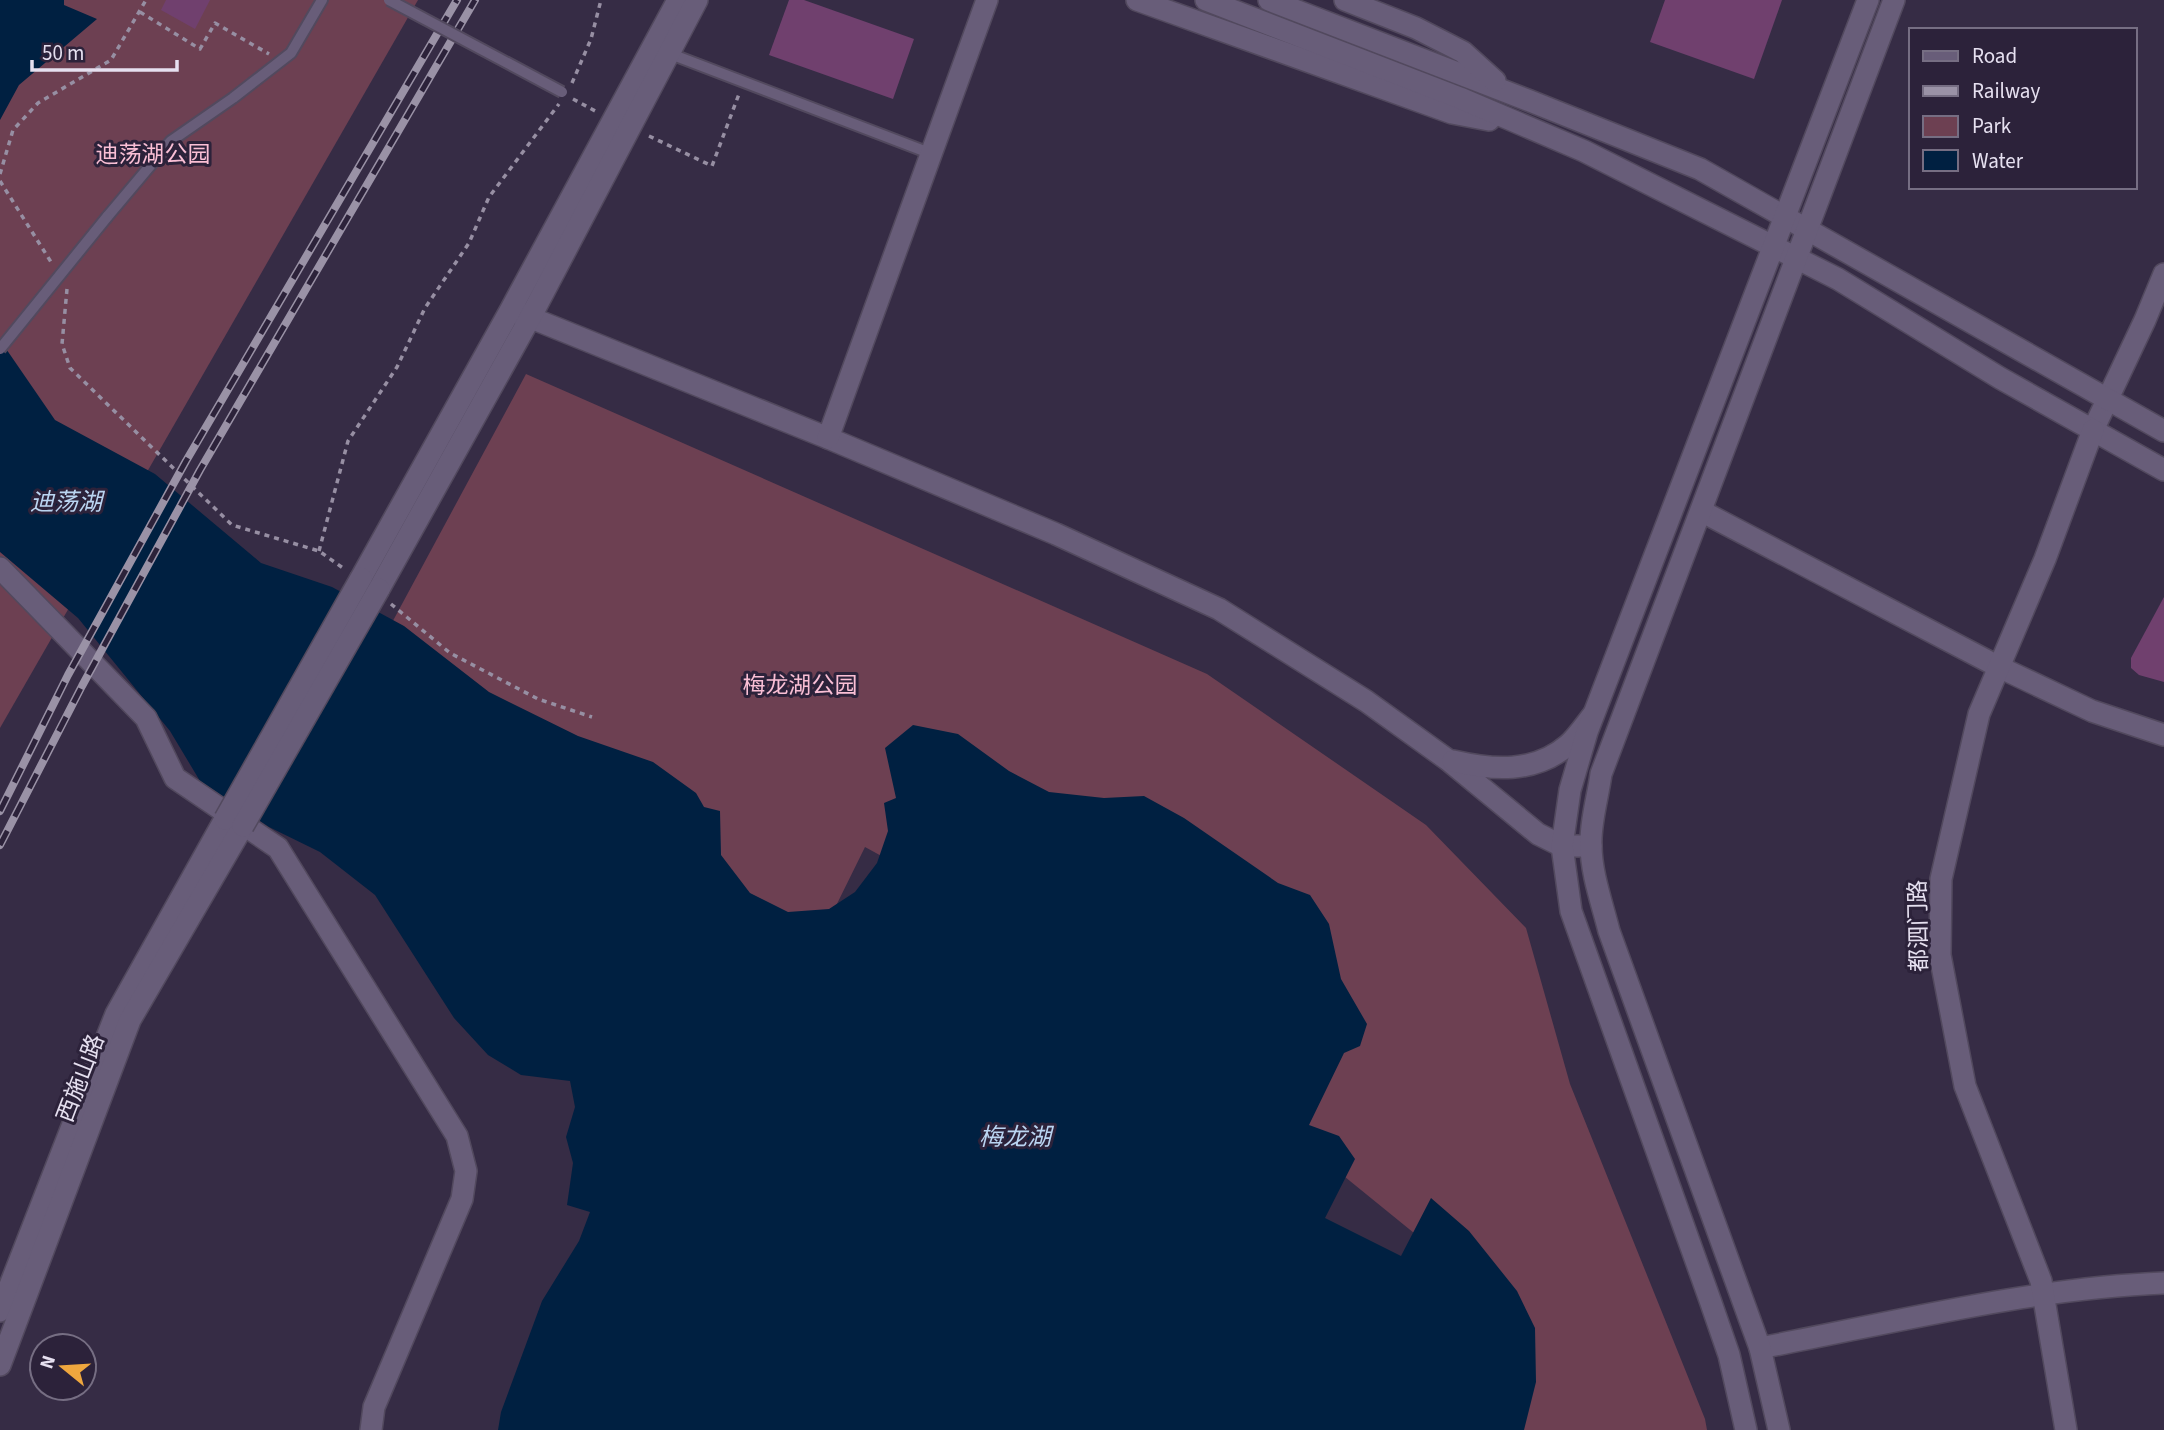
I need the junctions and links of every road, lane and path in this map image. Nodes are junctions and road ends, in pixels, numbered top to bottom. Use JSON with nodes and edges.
{"nodes":[{"id":1,"x":146,"y":0,"type":"edge"},
{"id":2,"x":322,"y":0,"type":"edge"},
{"id":3,"x":389,"y":0,"type":"edge"},
{"id":4,"x":601,"y":0,"type":"edge"},
{"id":5,"x":678,"y":0,"type":"edge"},
{"id":6,"x":696,"y":0,"type":"edge"},
{"id":7,"x":987,"y":0,"type":"edge"},
{"id":8,"x":1137,"y":0,"type":"edge"},
{"id":9,"x":1206,"y":0,"type":"edge"},
{"id":10,"x":1269,"y":0,"type":"edge"},
{"id":11,"x":1345,"y":0,"type":"edge"},
{"id":12,"x":1868,"y":0,"type":"edge"},
{"id":13,"x":1894,"y":0,"type":"edge"},
{"id":14,"x":140,"y":12,"type":"junction"},
{"id":15,"x":668,"y":54,"type":"junction"},
{"id":16,"x":281,"y":60,"type":"junction"},
{"id":17,"x":744,"y":82,"type":"junction"},
{"id":18,"x":566,"y":91,"type":"junction"},
{"id":19,"x":1507,"y":92,"type":"junction"},
{"id":20,"x":1532,"y":129,"type":"junction"},
{"id":21,"x":932,"y":154,"type":"junction"},
{"id":22,"x":712,"y":166,"type":"dead end"},
{"id":23,"x":0,"y":173,"type":"edge"},
{"id":24,"x":0,"y":181,"type":"edge"},
{"id":25,"x":1783,"y":216,"type":"junction"},
{"id":26,"x":1806,"y":229,"type":"junction"},
{"id":27,"x":1772,"y":246,"type":"junction"},
{"id":28,"x":1795,"y":258,"type":"junction"},
{"id":29,"x":54,"y":267,"type":"dead end"},
{"id":30,"x":2164,"y":274,"type":"edge"},
{"id":31,"x":68,"y":288,"type":"dead end"},
{"id":32,"x":521,"y":314,"type":"junction"},
{"id":33,"x":0,"y":349,"type":"edge"},
{"id":34,"x":2107,"y":399,"type":"junction"},
{"id":35,"x":2093,"y":430,"type":"junction"},
{"id":36,"x":2164,"y":431,"type":"edge"},
{"id":37,"x":828,"y":438,"type":"junction"},
{"id":38,"x":2164,"y":470,"type":"edge"},
{"id":39,"x":1701,"y":511,"type":"junction"},
{"id":40,"x":319,"y":551,"type":"junction"},
{"id":41,"x":0,"y":568,"type":"edge"},
{"id":42,"x":368,"y":585,"type":"junction"},
{"id":43,"x":1999,"y":667,"type":"junction"},
{"id":44,"x":1594,"y":714,"type":"junction"},
{"id":45,"x":592,"y":716,"type":"dead end"},
{"id":46,"x":2164,"y":735,"type":"edge"},
{"id":47,"x":1448,"y":761,"type":"junction"},
{"id":48,"x":234,"y":823,"type":"junction"},
{"id":49,"x":1562,"y":846,"type":"junction"},
{"id":50,"x":1591,"y":846,"type":"junction"},
{"id":51,"x":2164,"y":1283,"type":"edge"},
{"id":52,"x":2043,"y":1294,"type":"junction"},
{"id":53,"x":0,"y":1311,"type":"edge"},
{"id":54,"x":1760,"y":1348,"type":"junction"},
{"id":55,"x":0,"y":1365,"type":"edge"},
{"id":56,"x":371,"y":1430,"type":"edge"},
{"id":57,"x":1746,"y":1430,"type":"edge"},
{"id":58,"x":1779,"y":1430,"type":"edge"},
{"id":59,"x":2066,"y":1430,"type":"edge"}],
"edges":[{"from":1,"to":14,"type":"path"},
{"from":2,"to":16,"type":"lane"},
{"from":3,"to":18,"type":"lane","bridge":true},
{"from":4,"to":18,"type":"path"},
{"from":5,"to":32,"type":"street"},
{"from":6,"to":15,"type":"street"},
{"from":7,"to":21,"type":"street"},
{"from":8,"to":20,"type":"street"},
{"from":9,"to":20,"type":"street"},
{"from":10,"to":19,"type":"street"},
{"from":11,"to":19,"type":"street"},
{"from":12,"to":25,"type":"street"},
{"from":13,"to":26,"type":"street"},
{"from":14,"to":16,"type":"path"},
{"from":14,"to":23,"type":"path"},
{"from":15,"to":17,"type":"lane"},
{"from":15,"to":32,"type":"street"},
{"from":16,"to":33,"type":"lane","bridge":true},
{"from":17,"to":21,"type":"lane"},
{"from":17,"to":22,"type":"path"},
{"from":18,"to":40,"type":"path"},
{"from":19,"to":25,"type":"street"},
{"from":20,"to":27,"type":"street"},
{"from":21,"to":37,"type":"street"},
{"from":24,"to":29,"type":"path"},
{"from":25,"to":26,"type":"street"},
{"from":25,"to":27,"type":"street"},
{"from":26,"to":28,"type":"street"},
{"from":26,"to":34,"type":"street"},
{"from":27,"to":28,"type":"street"},
{"from":27,"to":44,"type":"street"},
{"from":28,"to":35,"type":"street"},
{"from":28,"to":39,"type":"street"},
{"from":30,"to":34,"type":"street","name":"都泗门路"},
{"from":31,"to":40,"type":"path"},
{"from":32,"to":37,"type":"street"},
{"from":32,"to":42,"type":"street"},
{"from":34,"to":35,"type":"street","name":"都泗门路"},
{"from":34,"to":36,"type":"street"},
{"from":35,"to":38,"type":"street"},
{"from":35,"to":43,"type":"street","name":"都泗门路"},
{"from":37,"to":47,"type":"street"},
{"from":39,"to":43,"type":"street"},
{"from":39,"to":50,"type":"street"},
{"from":40,"to":42,"type":"path"},
{"from":41,"to":56,"type":"street"},
{"from":42,"to":45,"type":"path"},
{"from":42,"to":48,"type":"street","bridge":true},
{"from":43,"to":46,"type":"street"},
{"from":43,"to":52,"type":"street","name":"都泗门路"},
{"from":44,"to":47,"type":"street"},
{"from":44,"to":49,"type":"street"},
{"from":47,"to":49,"type":"street"},
{"from":48,"to":53,"type":"street","name":"西施山路"},
{"from":48,"to":55,"type":"street","name":"西施山路"},
{"from":49,"to":50,"type":"street"},
{"from":49,"to":57,"type":"street"},
{"from":50,"to":54,"type":"street"},
{"from":51,"to":52,"type":"street"},
{"from":52,"to":54,"type":"street"},
{"from":52,"to":59,"type":"street","name":"都泗门路"},
{"from":54,"to":58,"type":"street"}]}
